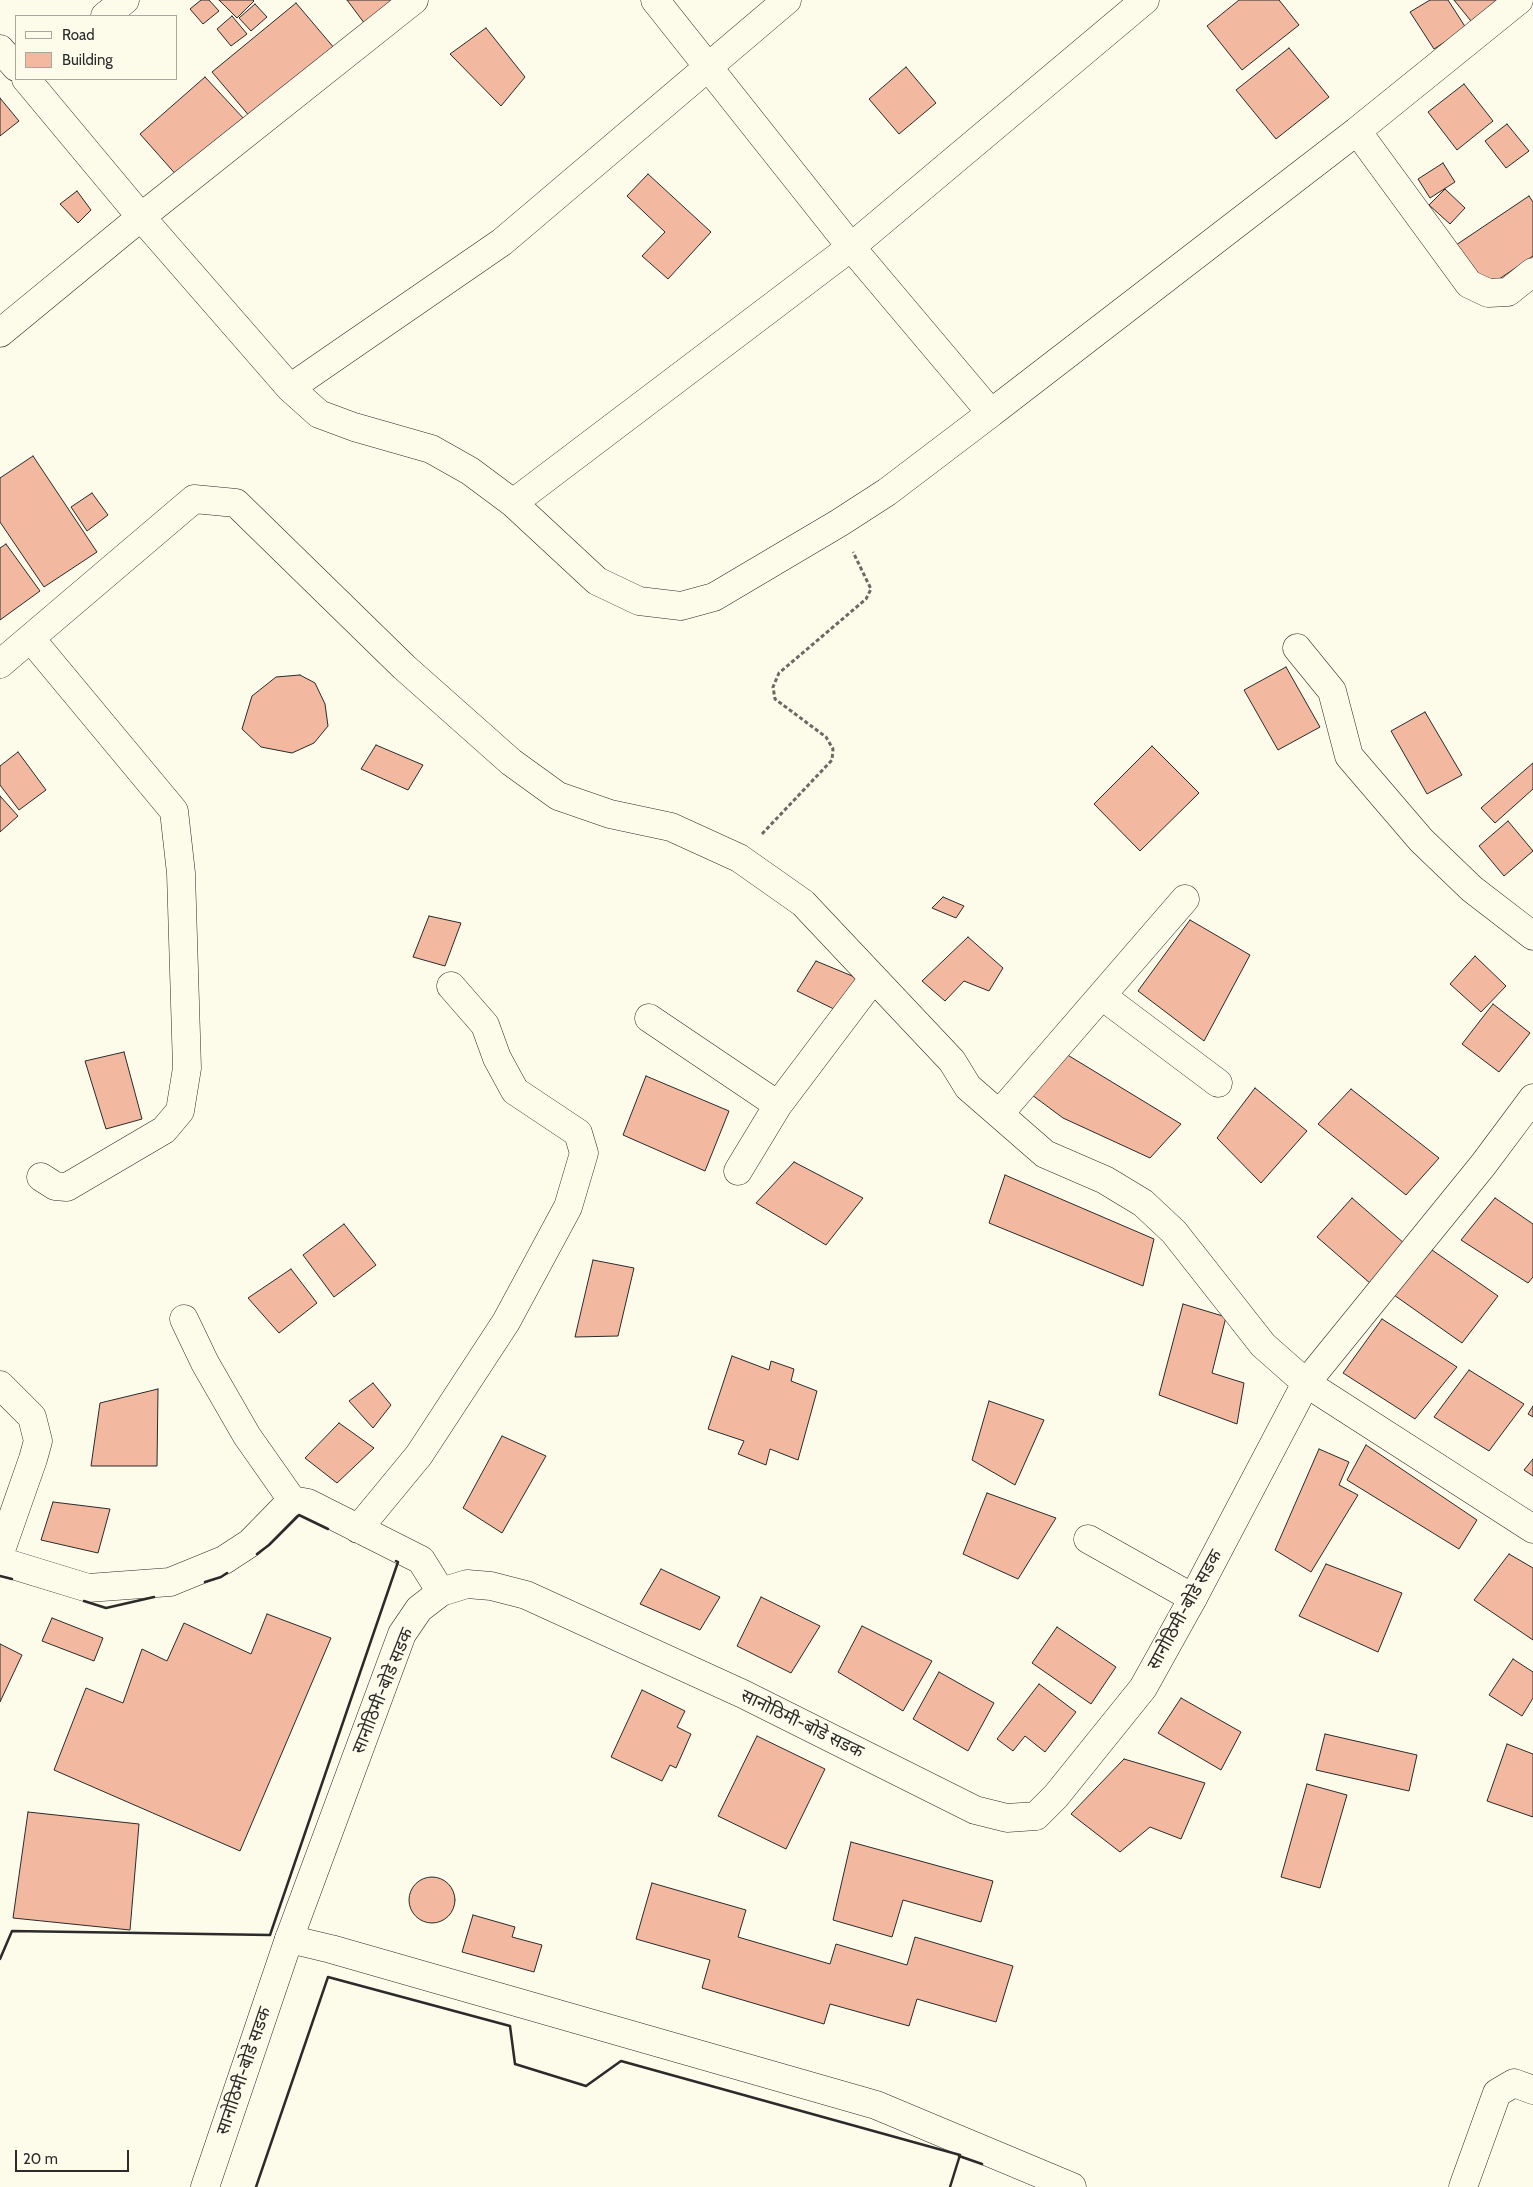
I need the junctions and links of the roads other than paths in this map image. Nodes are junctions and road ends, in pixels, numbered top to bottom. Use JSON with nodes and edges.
{"nodes":[{"id":1,"x":125,"y":0,"type":"edge"},
{"id":2,"x":414,"y":0,"type":"edge"},
{"id":3,"x":655,"y":0,"type":"edge"},
{"id":4,"x":787,"y":0,"type":"edge"},
{"id":5,"x":1146,"y":0,"type":"edge"},
{"id":6,"x":1520,"y":0,"type":"edge"},
{"id":7,"x":106,"y":15,"type":"edge"},
{"id":8,"x":0,"y":49,"type":"edge"},
{"id":9,"x":15,"y":66,"type":"edge"},
{"id":10,"x":708,"y":66,"type":"junction"},
{"id":11,"x":27,"y":80,"type":"edge"},
{"id":12,"x":1357,"y":131,"type":"junction"},
{"id":13,"x":141,"y":217,"type":"junction"},
{"id":14,"x":851,"y":246,"type":"junction"},
{"id":15,"x":1533,"y":272,"type":"edge"},
{"id":16,"x":0,"y":333,"type":"edge"},
{"id":17,"x":290,"y":388,"type":"junction"},
{"id":18,"x":991,"y":413,"type":"junction"},
{"id":19,"x":513,"y":503,"type":"junction"},
{"id":20,"x":31,"y":639,"type":"junction"},
{"id":21,"x":1296,"y":648,"type":"dead end"},
{"id":22,"x":0,"y":664,"type":"edge"},
{"id":23,"x":1185,"y":899,"type":"dead end"},
{"id":24,"x":1533,"y":936,"type":"edge"},
{"id":25,"x":874,"y":979,"type":"junction"},
{"id":26,"x":450,"y":986,"type":"dead end"},
{"id":27,"x":1102,"y":996,"type":"junction"},
{"id":28,"x":649,"y":1018,"type":"dead end"},
{"id":29,"x":1218,"y":1083,"type":"dead end"},
{"id":30,"x":1533,"y":1098,"type":"edge"},
{"id":31,"x":778,"y":1105,"type":"junction"},
{"id":32,"x":1000,"y":1113,"type":"junction"},
{"id":33,"x":738,"y":1171,"type":"dead end"},
{"id":34,"x":41,"y":1177,"type":"dead end"},
{"id":35,"x":184,"y":1319,"type":"dead end"},
{"id":36,"x":1306,"y":1383,"type":"junction"},
{"id":37,"x":0,"y":1385,"type":"edge"},
{"id":38,"x":292,"y":1500,"type":"junction"},
{"id":39,"x":358,"y":1529,"type":"junction"},
{"id":40,"x":1533,"y":1529,"type":"edge"},
{"id":41,"x":1088,"y":1539,"type":"dead end"},
{"id":42,"x":0,"y":1553,"type":"edge"},
{"id":43,"x":0,"y":1561,"type":"edge"},
{"id":44,"x":441,"y":1592,"type":"junction"},
{"id":45,"x":1194,"y":1598,"type":"junction"},
{"id":46,"x":289,"y":1939,"type":"junction"},
{"id":47,"x":1533,"y":2090,"type":"edge"},
{"id":48,"x":205,"y":2187,"type":"edge"},
{"id":49,"x":1072,"y":2187,"type":"edge"},
{"id":50,"x":1463,"y":2187,"type":"edge"}],
"edges":[{"from":1,"to":7,"type":"street"},
{"from":2,"to":13,"type":"street"},
{"from":3,"to":10,"type":"street"},
{"from":4,"to":10,"type":"street"},
{"from":5,"to":14,"type":"street"},
{"from":6,"to":12,"type":"street"},
{"from":8,"to":9,"type":"street"},
{"from":10,"to":14,"type":"street"},
{"from":10,"to":17,"type":"street"},
{"from":11,"to":13,"type":"street"},
{"from":12,"to":15,"type":"street"},
{"from":12,"to":18,"type":"street"},
{"from":13,"to":16,"type":"street"},
{"from":13,"to":17,"type":"street"},
{"from":14,"to":18,"type":"street"},
{"from":14,"to":19,"type":"street"},
{"from":17,"to":19,"type":"street"},
{"from":18,"to":19,"type":"street"},
{"from":20,"to":22,"type":"street"},
{"from":20,"to":25,"type":"street"},
{"from":20,"to":34,"type":"street"},
{"from":21,"to":24,"type":"street"},
{"from":23,"to":27,"type":"street"},
{"from":25,"to":31,"type":"street"},
{"from":25,"to":32,"type":"street"},
{"from":26,"to":39,"type":"street"},
{"from":27,"to":29,"type":"street"},
{"from":27,"to":32,"type":"street"},
{"from":28,"to":31,"type":"street"},
{"from":30,"to":36,"type":"street","name":"सानोठिमी-बोडे सडक"},
{"from":31,"to":33,"type":"street"},
{"from":32,"to":36,"type":"street"},
{"from":35,"to":38,"type":"street"},
{"from":36,"to":40,"type":"street"},
{"from":36,"to":45,"type":"street","name":"सानोठिमी-बोडे सडक"},
{"from":37,"to":42,"type":"street"},
{"from":38,"to":39,"type":"street"},
{"from":38,"to":43,"type":"street"},
{"from":39,"to":44,"type":"street"},
{"from":41,"to":45,"type":"street"},
{"from":44,"to":45,"type":"street","name":"सानोठिमी-बोडे सडक"},
{"from":44,"to":46,"type":"street","name":"सानोठिमी-बोडे सडक"},
{"from":46,"to":48,"type":"street","name":"सानोठिमी-बोडे सडक"},
{"from":46,"to":49,"type":"street"},
{"from":47,"to":50,"type":"street"}]}
